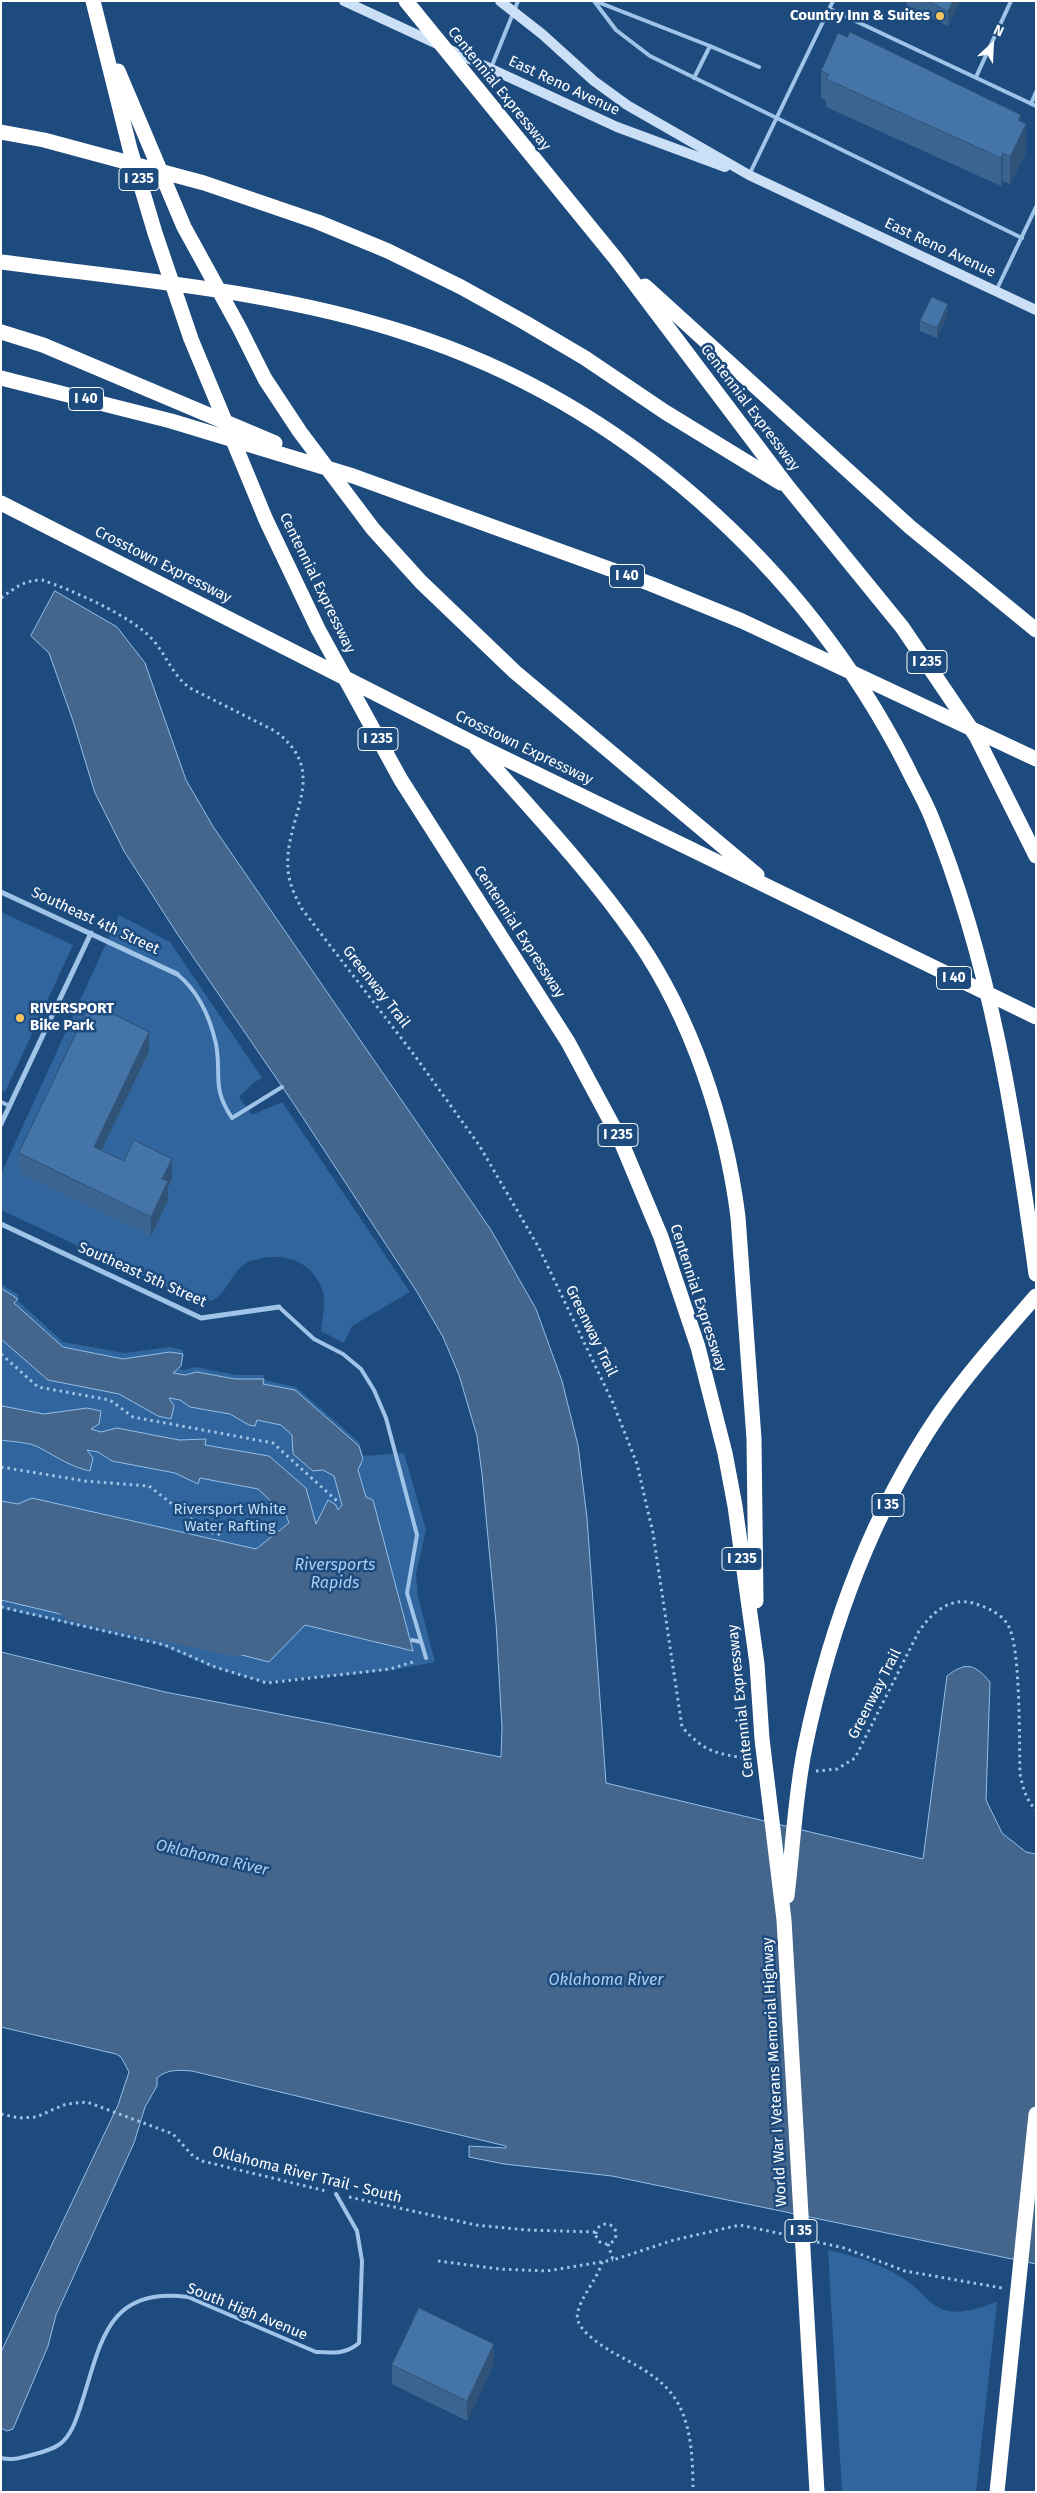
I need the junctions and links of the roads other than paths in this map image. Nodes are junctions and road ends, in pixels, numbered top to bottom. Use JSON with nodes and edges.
{"nodes":[{"id":1,"x":92,"y":1,"type":"edge"},
{"id":2,"x":344,"y":1,"type":"edge"},
{"id":3,"x":406,"y":1,"type":"edge"},
{"id":4,"x":500,"y":1,"type":"edge"},
{"id":5,"x":595,"y":1,"type":"edge"},
{"id":6,"x":834,"y":1,"type":"edge"},
{"id":7,"x":1011,"y":1,"type":"edge"},
{"id":8,"x":516,"y":6,"type":"edge"},
{"id":9,"x":830,"y":9,"type":"junction"},
{"id":10,"x":96,"y":16,"type":"junction"},
{"id":11,"x":710,"y":46,"type":"junction"},
{"id":12,"x":759,"y":67,"type":"dead end"},
{"id":13,"x":490,"y":69,"type":"junction"},
{"id":14,"x":976,"y":77,"type":"junction"},
{"id":15,"x":694,"y":78,"type":"junction"},
{"id":16,"x":1036,"y":92,"type":"edge"},
{"id":17,"x":1031,"y":104,"type":"junction"},
{"id":18,"x":1036,"y":106,"type":"edge"},
{"id":19,"x":776,"y":118,"type":"junction"},
{"id":20,"x":1,"y":132,"type":"edge"},
{"id":21,"x":749,"y":176,"type":"junction"},
{"id":22,"x":1036,"y":208,"type":"edge"},
{"id":23,"x":1022,"y":238,"type":"junction"},
{"id":24,"x":616,"y":259,"type":"junction"},
{"id":25,"x":1,"y":262,"type":"edge"},
{"id":26,"x":996,"y":291,"type":"junction"},
{"id":27,"x":1036,"y":310,"type":"edge"},
{"id":28,"x":1,"y":332,"type":"edge"},
{"id":29,"x":1,"y":378,"type":"edge"},
{"id":30,"x":353,"y":476,"type":"junction"},
{"id":31,"x":788,"y":488,"type":"junction"},
{"id":32,"x":1,"y":503,"type":"edge"},
{"id":33,"x":1036,"y":630,"type":"edge"},
{"id":34,"x":473,"y":743,"type":"junction"},
{"id":35,"x":1036,"y":759,"type":"edge"},
{"id":36,"x":1036,"y":856,"type":"edge"},
{"id":37,"x":775,"y":890,"type":"junction"},
{"id":38,"x":1,"y":892,"type":"edge"},
{"id":39,"x":90,"y":933,"type":"junction"},
{"id":40,"x":177,"y":974,"type":"joint"},
{"id":41,"x":1036,"y":1018,"type":"edge"},
{"id":42,"x":282,"y":1087,"type":"dead end"},
{"id":43,"x":1,"y":1102,"type":"edge"},
{"id":44,"x":10,"y":1106,"type":"junction"},
{"id":45,"x":1,"y":1124,"type":"edge"},
{"id":46,"x":1,"y":1224,"type":"edge"},
{"id":47,"x":1036,"y":1274,"type":"edge"},
{"id":48,"x":1036,"y":1296,"type":"edge"},
{"id":49,"x":279,"y":1307,"type":"joint"},
{"id":50,"x":412,"y":1640,"type":"dead end"},
{"id":51,"x":421,"y":1642,"type":"junction"},
{"id":52,"x":426,"y":1658,"type":"road end"},
{"id":53,"x":757,"y":1664,"type":"junction"},
{"id":54,"x":784,"y":1920,"type":"junction"},
{"id":55,"x":1036,"y":2114,"type":"edge"},
{"id":56,"x":336,"y":2194,"type":"road end"},
{"id":57,"x":1,"y":2458,"type":"edge"},
{"id":58,"x":817,"y":2492,"type":"edge"},
{"id":59,"x":997,"y":2492,"type":"edge"}],
"edges":[{"from":1,"to":10,"type":"highway","name":"Centennial Expressway","number":"I 235"},
{"from":2,"to":13,"type":"main road","name":"East Reno Avenue"},
{"from":3,"to":24,"type":"highway","name":"Centennial Expressway","number":"I 235"},
{"from":4,"to":8,"type":"main road","name":"East Reno Avenue"},
{"from":5,"to":11,"type":"lane"},
{"from":5,"to":15,"type":"lane"},
{"from":6,"to":9,"type":"lane"},
{"from":7,"to":14,"type":"lane"},
{"from":8,"to":13,"type":"lane"},
{"from":8,"to":21,"type":"main road","name":"East Reno Avenue"},
{"from":9,"to":14,"type":"lane"},
{"from":9,"to":19,"type":"lane"},
{"from":10,"to":37,"type":"highway"},
{"from":10,"to":53,"type":"highway","name":"Centennial Expressway","number":"I 235"},
{"from":11,"to":12,"type":"lane"},
{"from":11,"to":15,"type":"lane"},
{"from":13,"to":21,"type":"main road","name":"East Reno Avenue"},
{"from":14,"to":17,"type":"lane"},
{"from":15,"to":19,"type":"lane"},
{"from":16,"to":17,"type":"lane"},
{"from":17,"to":18,"type":"lane"},
{"from":19,"to":21,"type":"lane"},
{"from":19,"to":23,"type":"lane"},
{"from":20,"to":31,"type":"highway"},
{"from":21,"to":26,"type":"main road","name":"East Reno Avenue"},
{"from":22,"to":23,"type":"lane"},
{"from":23,"to":26,"type":"lane"},
{"from":24,"to":31,"type":"highway","name":"Centennial Expressway","number":"I 235"},
{"from":24,"to":33,"type":"highway"},
{"from":25,"to":47,"type":"highway"},
{"from":26,"to":27,"type":"main road","name":"East Reno Avenue"},
{"from":28,"to":30,"type":"highway"},
{"from":29,"to":30,"type":"highway","number":"I 40"},
{"from":30,"to":35,"type":"highway","number":"I 40"},
{"from":31,"to":36,"type":"highway","name":"Centennial Expressway","number":"I 235"},
{"from":32,"to":34,"type":"highway","name":"Crosstown Expressway","number":"I 40"},
{"from":34,"to":37,"type":"highway","name":"Crosstown Expressway","number":"I 40"},
{"from":34,"to":53,"type":"highway"},
{"from":37,"to":41,"type":"highway","name":"Crosstown Expressway","number":"I 40"},
{"from":38,"to":39,"type":"street","name":"Southeast 4th Street"},
{"from":39,"to":40,"type":"street","name":"Southeast 4th Street"},
{"from":39,"to":44,"type":"street"},
{"from":40,"to":42,"type":"lane"},
{"from":43,"to":44,"type":"lane"},
{"from":44,"to":45,"type":"street"},
{"from":46,"to":49,"type":"street","name":"Southeast 5th Street"},
{"from":48,"to":54,"type":"highway","number":"I 35"},
{"from":49,"to":51,"type":"lane"},
{"from":50,"to":51,"type":"lane"},
{"from":51,"to":52,"type":"lane"},
{"from":53,"to":54,"type":"highway","name":"Centennial Expressway","number":"I 235"},
{"from":54,"to":58,"type":"highway","name":"World War I Veterans Memorial Highway","number":"I 35"},
{"from":55,"to":59,"type":"highway"},
{"from":56,"to":57,"type":"lane","name":"South High Avenue"}]}
